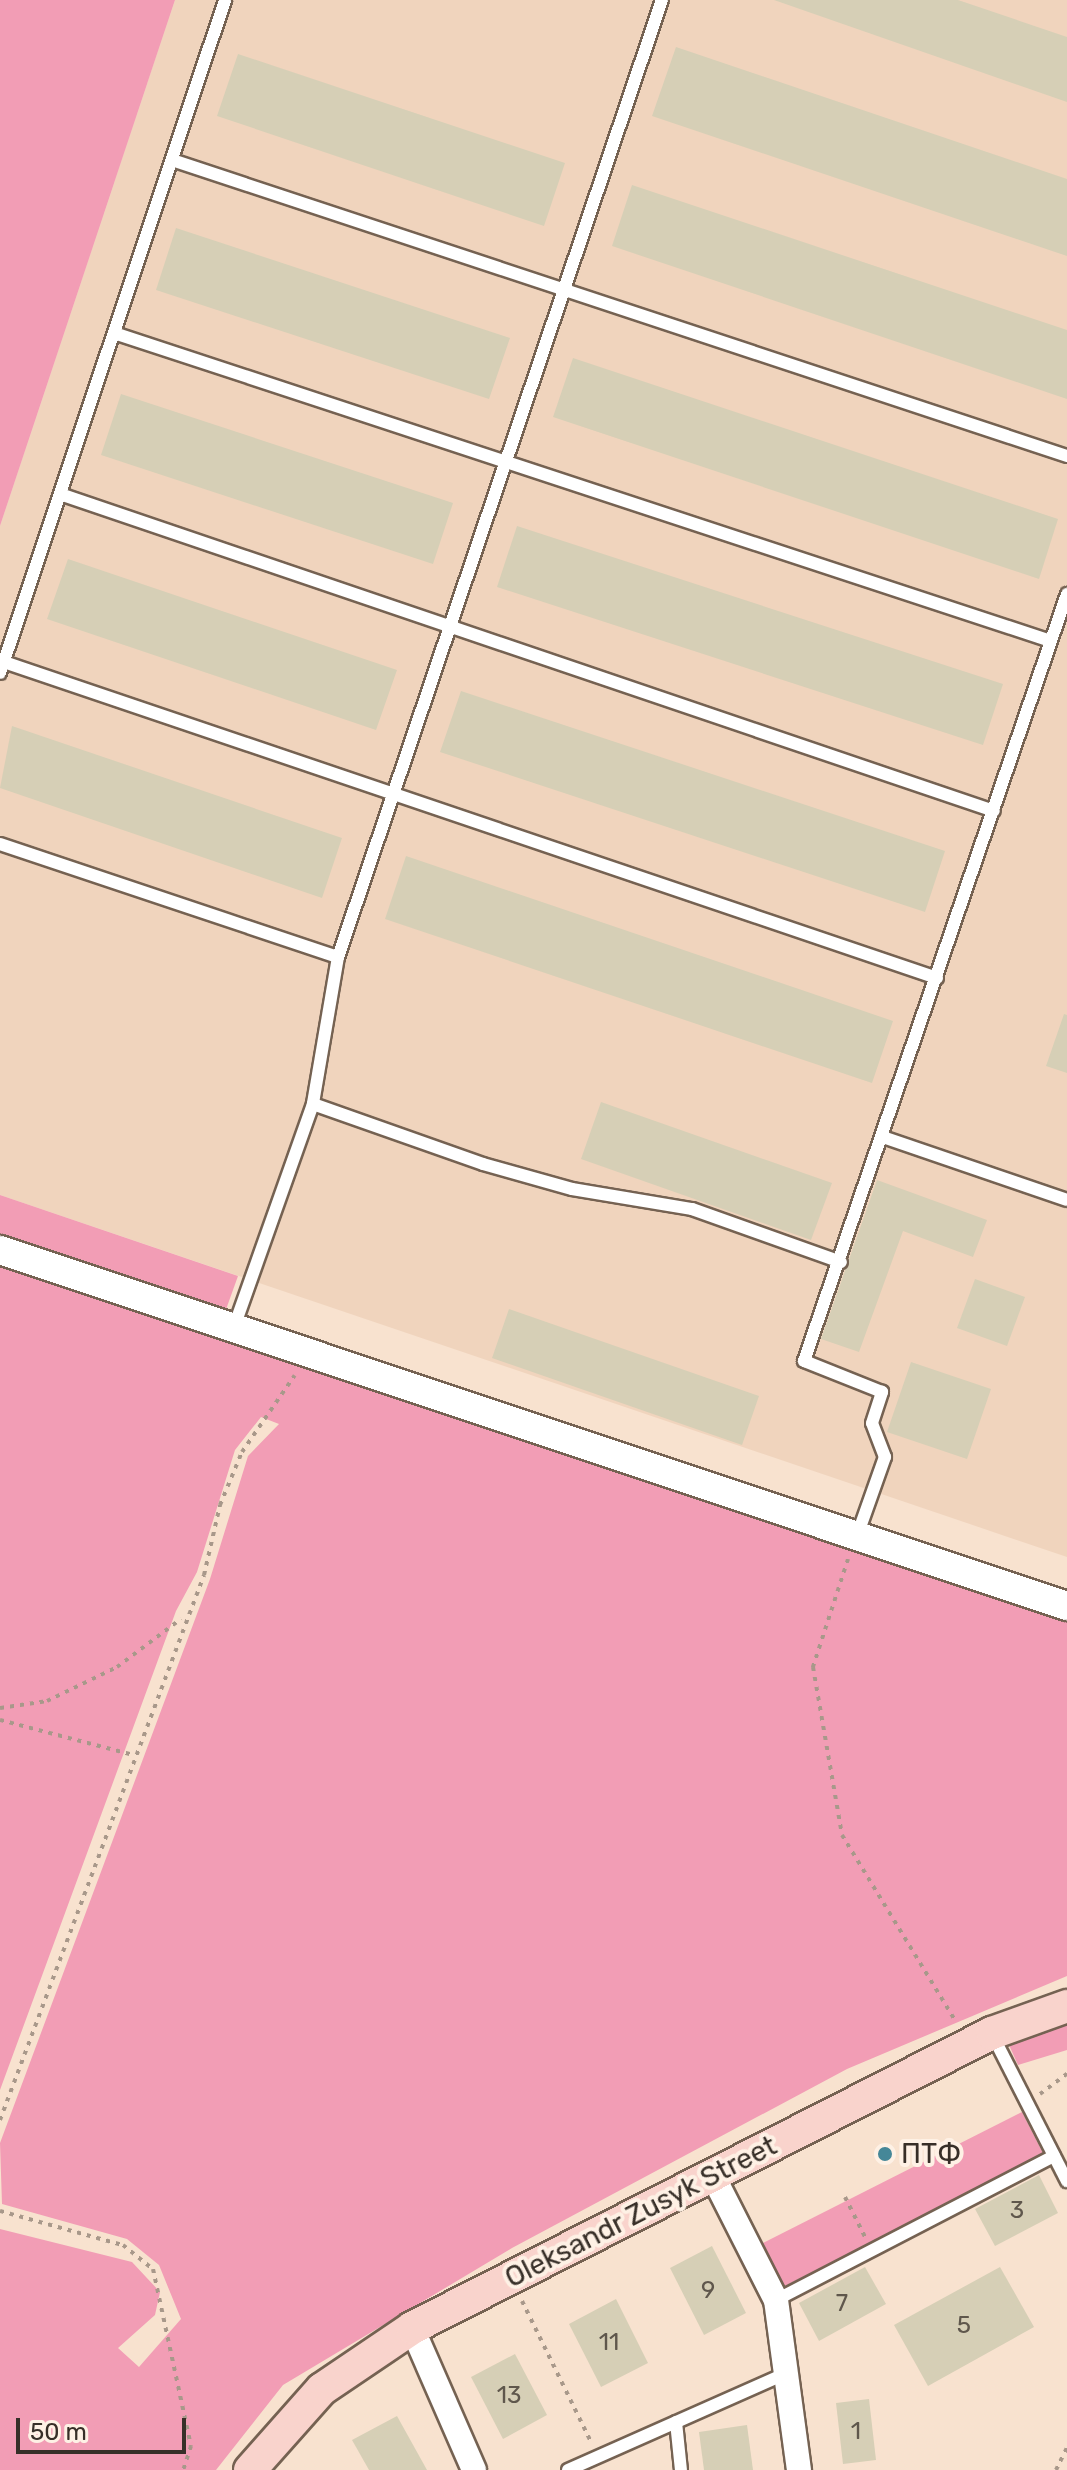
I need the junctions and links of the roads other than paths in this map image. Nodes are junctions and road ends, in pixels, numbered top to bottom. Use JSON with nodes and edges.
{"nodes":[{"id":1,"x":225,"y":0,"type":"edge"},
{"id":2,"x":662,"y":0,"type":"edge"},
{"id":3,"x":172,"y":160,"type":"junction"},
{"id":4,"x":566,"y":288,"type":"junction"},
{"id":5,"x":114,"y":333,"type":"junction"},
{"id":6,"x":1067,"y":456,"type":"edge"},
{"id":7,"x":506,"y":463,"type":"junction"},
{"id":8,"x":60,"y":494,"type":"junction"},
{"id":9,"x":1067,"y":594,"type":"edge"},
{"id":10,"x":448,"y":627,"type":"junction"},
{"id":11,"x":1051,"y":641,"type":"junction"},
{"id":12,"x":2,"y":667,"type":"edge"},
{"id":13,"x":392,"y":792,"type":"junction"},
{"id":14,"x":994,"y":811,"type":"junction"},
{"id":15,"x":0,"y":844,"type":"edge"},
{"id":16,"x":338,"y":957,"type":"junction"},
{"id":17,"x":937,"y":978,"type":"junction"},
{"id":18,"x":313,"y":1104,"type":"junction"},
{"id":19,"x":883,"y":1137,"type":"junction"},
{"id":20,"x":1067,"y":1200,"type":"edge"},
{"id":21,"x":0,"y":1250,"type":"edge"},
{"id":22,"x":841,"y":1262,"type":"junction"},
{"id":23,"x":234,"y":1328,"type":"junction"},
{"id":24,"x":857,"y":1536,"type":"junction"},
{"id":25,"x":1067,"y":1606,"type":"edge"},
{"id":26,"x":1067,"y":2006,"type":"edge"},
{"id":27,"x":982,"y":2038,"type":"junction"},
{"id":28,"x":1054,"y":2156,"type":"junction"},
{"id":29,"x":713,"y":2176,"type":"junction"},
{"id":30,"x":1067,"y":2181,"type":"edge"},
{"id":31,"x":776,"y":2300,"type":"junction"},
{"id":32,"x":412,"y":2328,"type":"junction"},
{"id":33,"x":787,"y":2373,"type":"junction"},
{"id":34,"x":676,"y":2422,"type":"junction"},
{"id":35,"x":597,"y":2464,"type":"edge"},
{"id":36,"x":250,"y":2470,"type":"edge"},
{"id":37,"x":474,"y":2470,"type":"edge"},
{"id":38,"x":568,"y":2470,"type":"edge"},
{"id":39,"x":681,"y":2470,"type":"edge"},
{"id":40,"x":799,"y":2470,"type":"edge"}],
"edges":[{"from":1,"to":3,"type":"lane"},
{"from":2,"to":4,"type":"lane"},
{"from":3,"to":4,"type":"lane"},
{"from":3,"to":5,"type":"lane"},
{"from":4,"to":6,"type":"lane"},
{"from":4,"to":7,"type":"lane"},
{"from":5,"to":7,"type":"lane"},
{"from":5,"to":8,"type":"lane"},
{"from":7,"to":10,"type":"lane"},
{"from":7,"to":11,"type":"lane"},
{"from":8,"to":10,"type":"lane"},
{"from":8,"to":12,"type":"lane"},
{"from":9,"to":11,"type":"lane"},
{"from":10,"to":13,"type":"lane"},
{"from":10,"to":14,"type":"lane"},
{"from":11,"to":14,"type":"lane"},
{"from":12,"to":13,"type":"lane"},
{"from":13,"to":16,"type":"lane"},
{"from":13,"to":17,"type":"lane"},
{"from":14,"to":17,"type":"lane"},
{"from":15,"to":16,"type":"lane"},
{"from":16,"to":18,"type":"lane"},
{"from":17,"to":19,"type":"lane"},
{"from":18,"to":22,"type":"lane"},
{"from":18,"to":23,"type":"lane"},
{"from":19,"to":20,"type":"lane"},
{"from":19,"to":22,"type":"lane"},
{"from":21,"to":23,"type":"street"},
{"from":22,"to":24,"type":"lane"},
{"from":23,"to":24,"type":"street"},
{"from":24,"to":25,"type":"street"},
{"from":26,"to":27,"type":"main road","name":"Oleksandr Zusyk Street"},
{"from":27,"to":28,"type":"lane"},
{"from":27,"to":29,"type":"main road","name":"Oleksandr Zusyk Street"},
{"from":28,"to":30,"type":"lane"},
{"from":28,"to":31,"type":"lane"},
{"from":29,"to":31,"type":"street"},
{"from":29,"to":32,"type":"main road","name":"Oleksandr Zusyk Street"},
{"from":31,"to":33,"type":"street"},
{"from":32,"to":36,"type":"main road","name":"Oleksandr Zusyk Street"},
{"from":32,"to":37,"type":"street"},
{"from":33,"to":34,"type":"lane"},
{"from":33,"to":40,"type":"street"},
{"from":34,"to":35,"type":"lane"},
{"from":34,"to":39,"type":"lane"},
{"from":35,"to":38,"type":"lane"}]}
